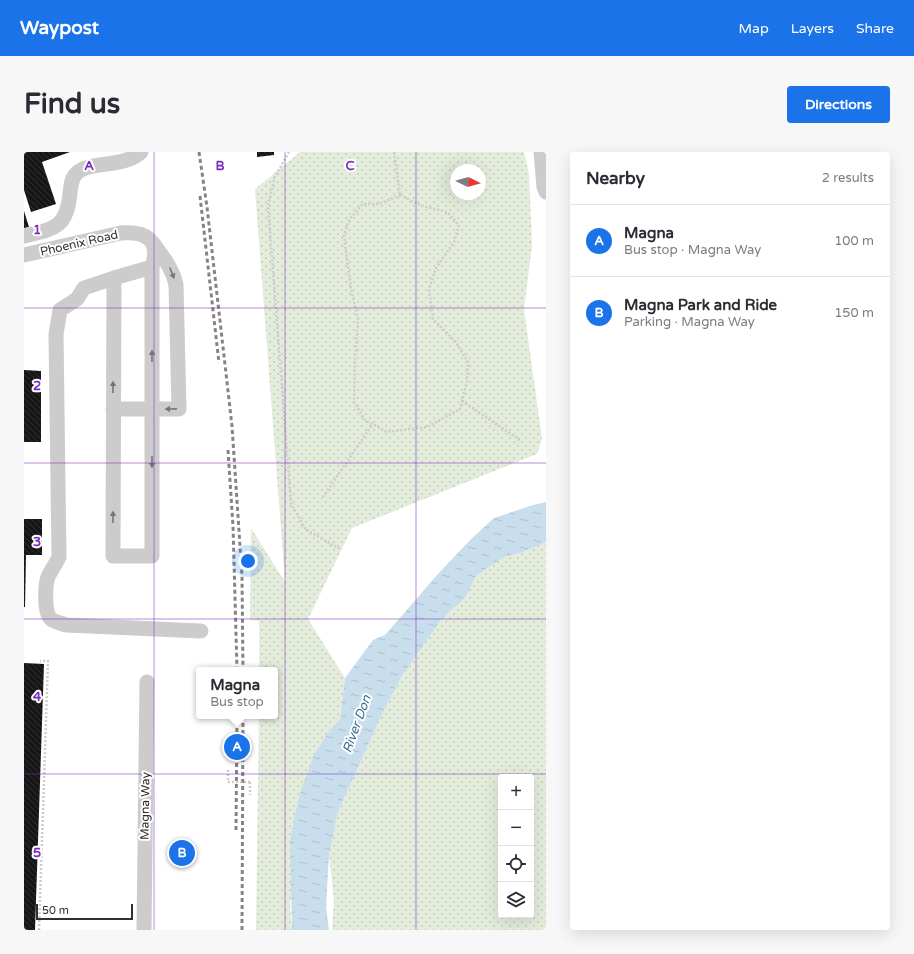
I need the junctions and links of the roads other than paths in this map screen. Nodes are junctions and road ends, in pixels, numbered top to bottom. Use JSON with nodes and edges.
{"nodes":[{"id":1,"x":141,"y":152,"type":"edge"},
{"id":2,"x":541,"y":152,"type":"edge"},
{"id":3,"x":546,"y":192,"type":"edge"},
{"id":4,"x":24,"y":236,"type":"edge"},
{"id":5,"x":151,"y":241,"type":"junction"},
{"id":6,"x":24,"y":255,"type":"edge"},
{"id":7,"x":152,"y":268,"type":"junction"},
{"id":8,"x":114,"y":278,"type":"junction"},
{"id":9,"x":113,"y":409,"type":"junction"},
{"id":10,"x":152,"y":409,"type":"junction"},
{"id":11,"x":201,"y":631,"type":"dead end"},
{"id":12,"x":147,"y":682,"type":"dead end"},
{"id":13,"x":144,"y":930,"type":"edge"}],
"edges":[{"from":1,"to":4,"type":"street"},
{"from":2,"to":3,"type":"street"},
{"from":5,"to":6,"type":"street","name":"Phoenix Road"},
{"from":5,"to":7,"type":"street"},
{"from":5,"to":10,"type":"street","one_way":true},
{"from":7,"to":8,"type":"street"},
{"from":10,"to":7,"type":"street","one_way":true},
{"from":9,"to":8,"type":"street","one_way":true},
{"from":8,"to":11,"type":"street"},
{"from":9,"to":10,"type":"street"},
{"from":10,"to":9,"type":"street","one_way":true},
{"from":12,"to":13,"type":"street","name":"Magna Way"}]}
